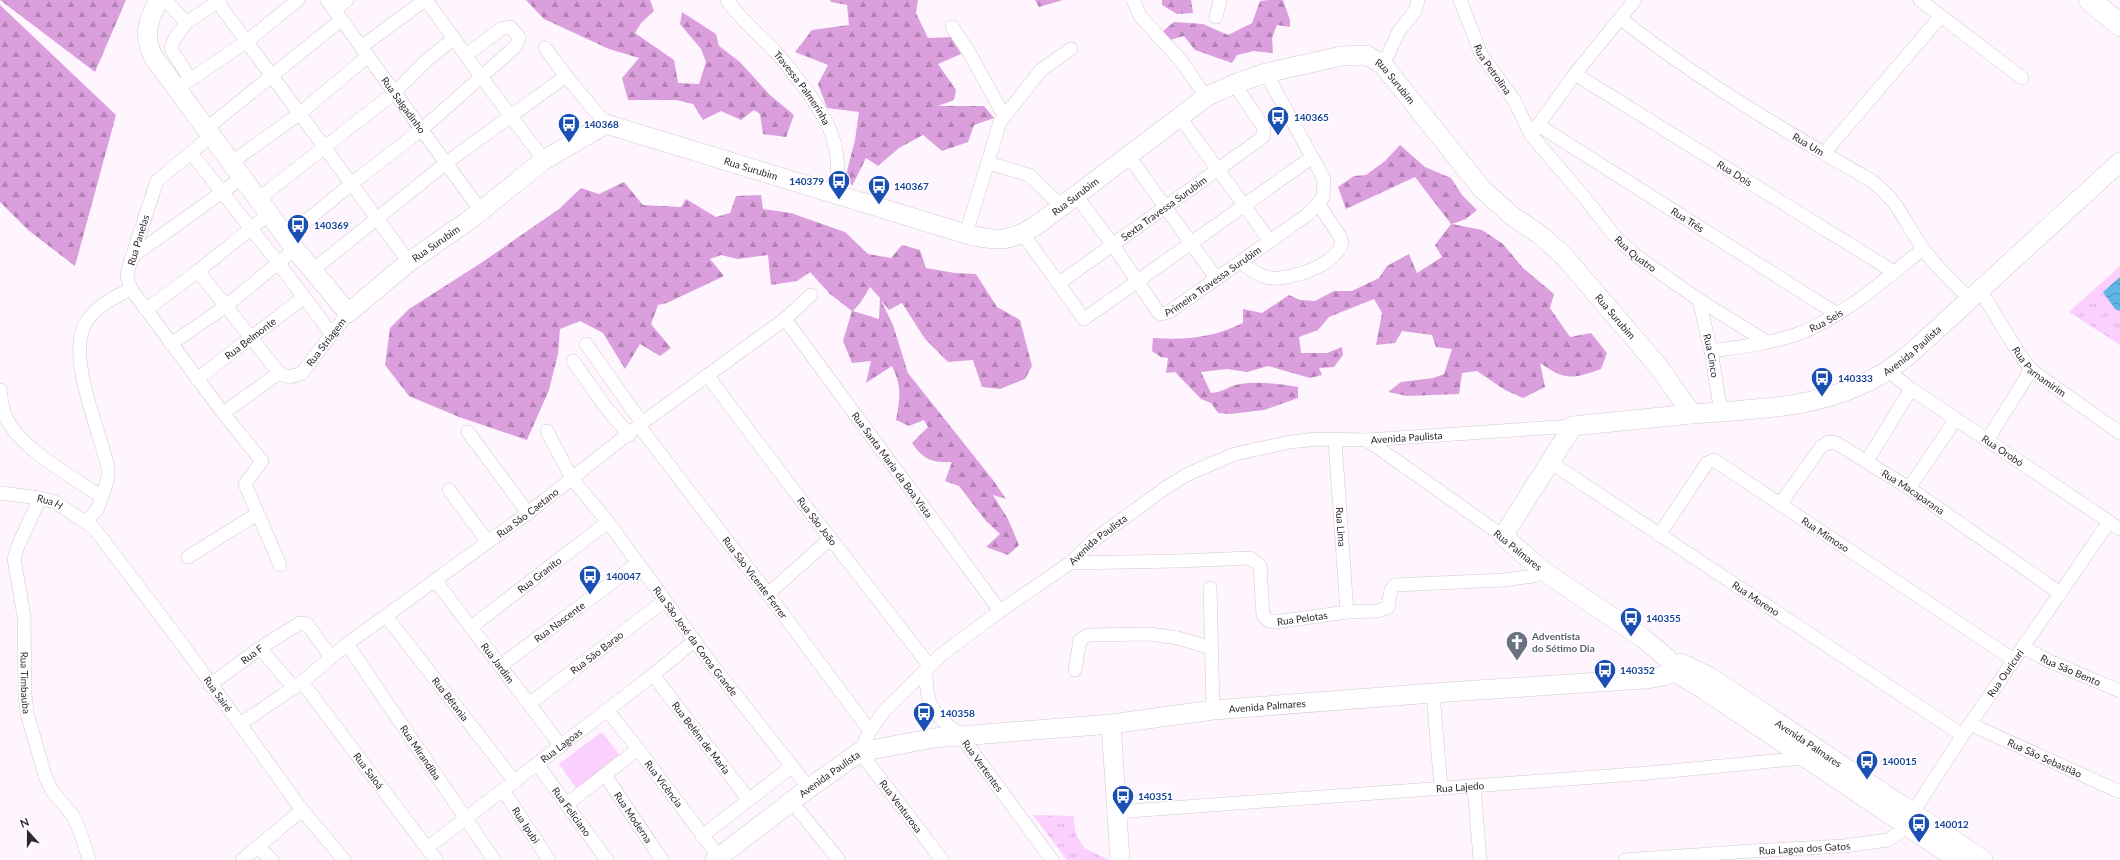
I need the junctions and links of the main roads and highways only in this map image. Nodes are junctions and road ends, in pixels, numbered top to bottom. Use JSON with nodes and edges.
{"nodes":[{"id":1,"x":159,"y":0,"type":"edge"},
{"id":2,"x":2090,"y":0,"type":"edge"},
{"id":3,"x":2120,"y":25,"type":"edge"},
{"id":4,"x":2120,"y":162,"type":"edge"},
{"id":5,"x":1692,"y":414,"type":"junction"},
{"id":6,"x":1503,"y":536,"type":"joint"},
{"id":7,"x":1675,"y":665,"type":"junction"},
{"id":8,"x":1111,"y":724,"type":"junction"},
{"id":9,"x":860,"y":752,"type":"joint"},
{"id":10,"x":1908,"y":819,"type":"junction"},
{"id":11,"x":722,"y":857,"type":"edge"},
{"id":12,"x":1120,"y":860,"type":"edge"},
{"id":13,"x":1958,"y":860,"type":"edge"},
{"id":14,"x":1983,"y":860,"type":"edge"}],
"edges":[{"from":1,"to":5,"type":"main road","name":"Rua Surubim"},
{"from":2,"to":3,"type":"highway"},
{"from":4,"to":5,"type":"main road","name":"Avenida Paulista"},
{"from":5,"to":6,"type":"main road","name":"Avenida Paulista"},
{"from":6,"to":7,"type":"main road","name":"Rua Palmares"},
{"from":7,"to":8,"type":"main road","name":"Avenida Palmares"},
{"from":7,"to":10,"type":"main road","name":"Avenida Palmares"},
{"from":7,"to":10,"type":"main road","name":"Avenida Palmares"},
{"from":8,"to":9,"type":"main road","name":"Avenida Palmares"},
{"from":8,"to":12,"type":"main road"},
{"from":9,"to":11,"type":"main road","name":"Avenida Paulista"},
{"from":10,"to":13,"type":"main road","name":"Avenida Palmares"},
{"from":10,"to":14,"type":"main road","name":"Avenida Palmares"}]}
